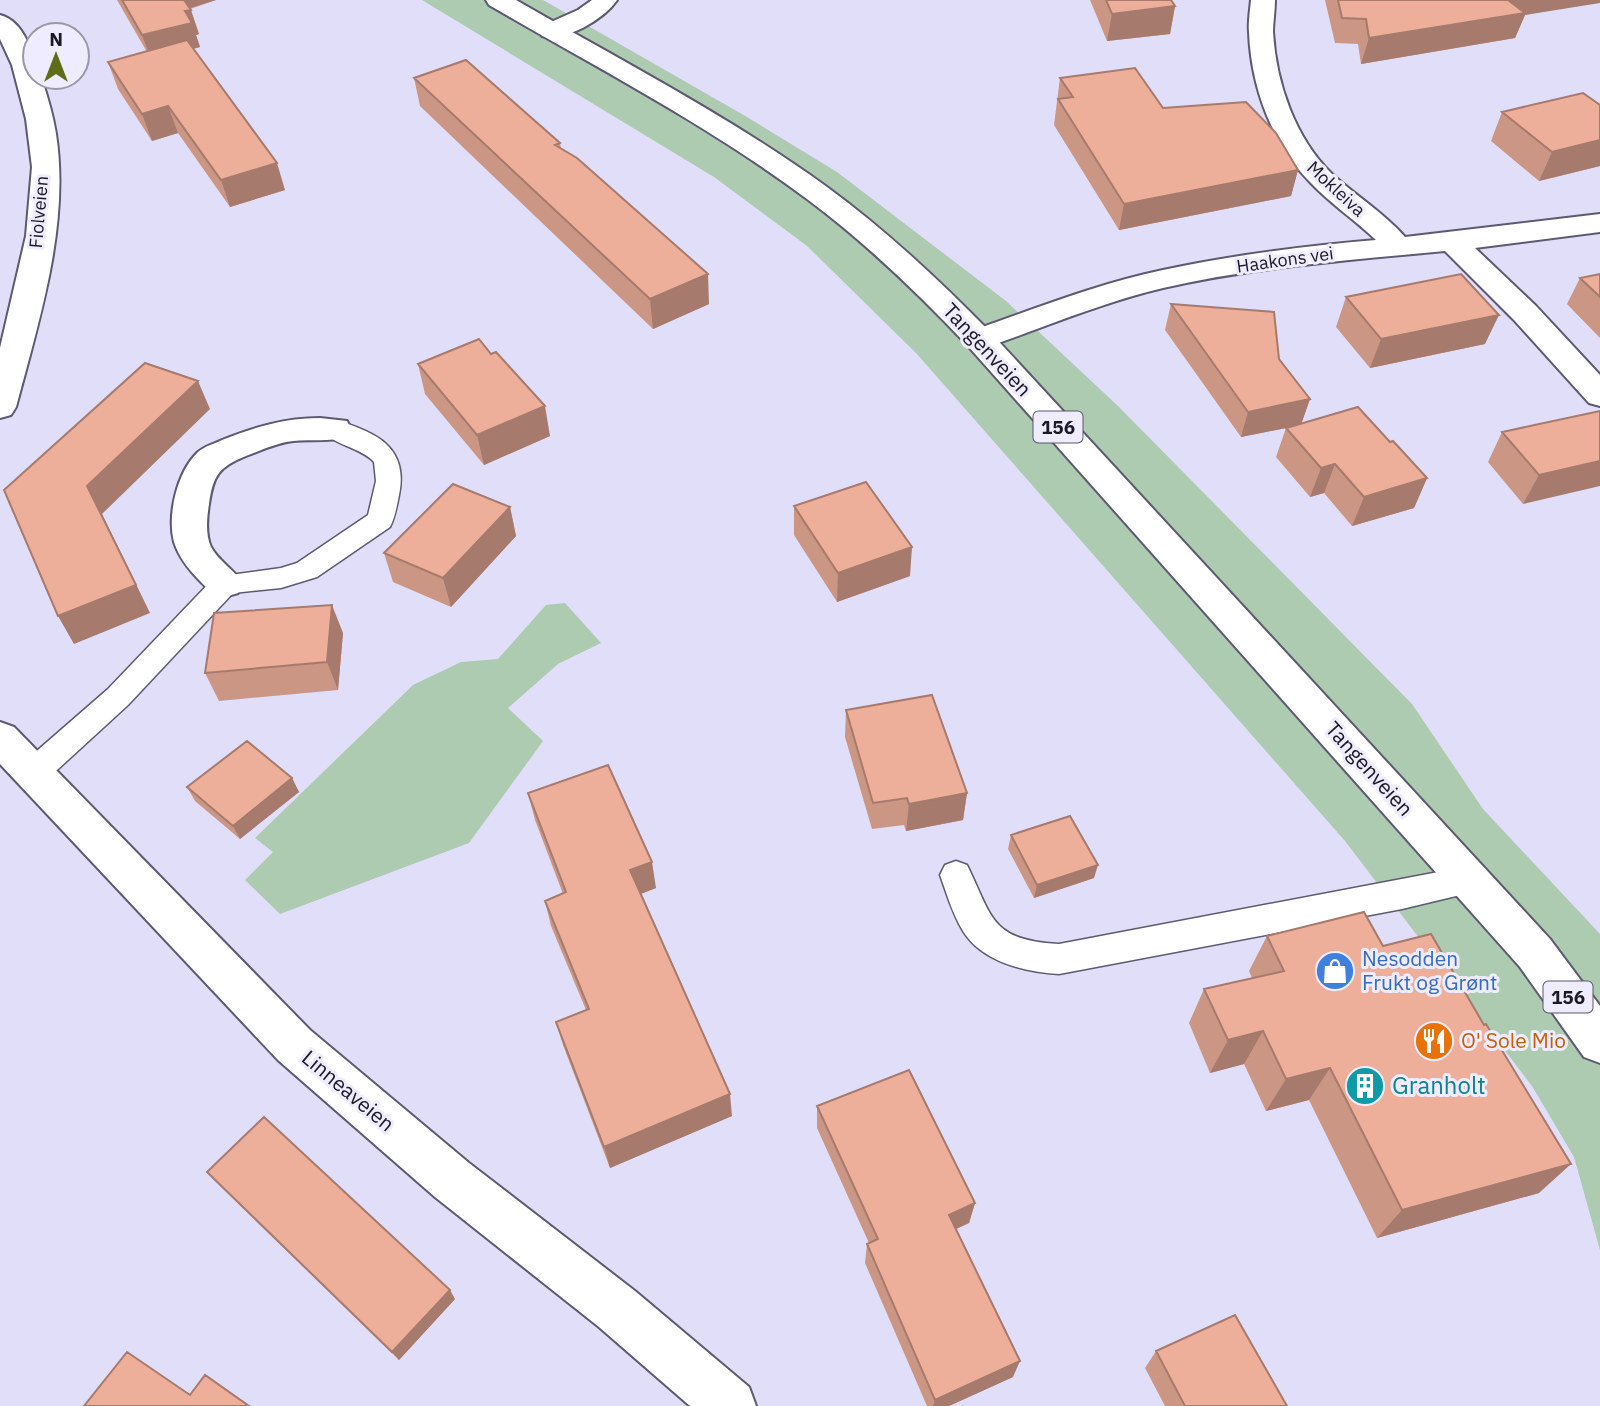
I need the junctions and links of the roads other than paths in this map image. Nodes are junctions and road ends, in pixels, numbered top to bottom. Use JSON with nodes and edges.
{"nodes":[{"id":1,"x":498,"y":0,"type":"edge"},
{"id":2,"x":605,"y":0,"type":"edge"},
{"id":3,"x":1263,"y":0,"type":"edge"},
{"id":4,"x":0,"y":22,"type":"edge"},
{"id":5,"x":551,"y":31,"type":"junction"},
{"id":6,"x":1600,"y":223,"type":"edge"},
{"id":7,"x":1452,"y":243,"type":"junction"},
{"id":8,"x":1398,"y":247,"type":"junction"},
{"id":9,"x":979,"y":339,"type":"junction"},
{"id":10,"x":1600,"y":395,"type":"edge"},
{"id":11,"x":0,"y":407,"type":"edge"},
{"id":12,"x":335,"y":429,"type":"joint"},
{"id":13,"x":225,"y":584,"type":"junction"},
{"id":14,"x":0,"y":738,"type":"edge"},
{"id":15,"x":34,"y":772,"type":"junction"},
{"id":16,"x":957,"y":876,"type":"dead end"},
{"id":17,"x":1471,"y":880,"type":"junction"},
{"id":18,"x":1535,"y":953,"type":"junction"},
{"id":19,"x":1600,"y":1007,"type":"edge"},
{"id":20,"x":1600,"y":1042,"type":"edge"},
{"id":21,"x":730,"y":1406,"type":"edge"}],
"edges":[{"from":1,"to":5,"type":"street","name":"Tangenveien","number":"156"},
{"from":2,"to":5,"type":"street"},
{"from":3,"to":8,"type":"street","name":"Mokleiva"},
{"from":4,"to":11,"type":"street","name":"Fiolveien"},
{"from":5,"to":9,"type":"street","name":"Tangenveien","number":"156"},
{"from":6,"to":7,"type":"street","name":"Haakons vei"},
{"from":7,"to":8,"type":"street","name":"Haakons vei"},
{"from":7,"to":10,"type":"street"},
{"from":8,"to":9,"type":"street","name":"Haakons vei"},
{"from":9,"to":17,"type":"street","name":"Tangenveien","number":"156"},
{"from":12,"to":13,"type":"street"},
{"from":12,"to":13,"type":"lane"},
{"from":13,"to":15,"type":"lane"},
{"from":14,"to":15,"type":"street","name":"Linneaveien"},
{"from":15,"to":21,"type":"street","name":"Linneaveien"},
{"from":16,"to":17,"type":"lane"},
{"from":17,"to":18,"type":"street","name":"Tangenveien","number":"156"},
{"from":18,"to":19,"type":"street","name":"Tangenveien","number":"156"},
{"from":18,"to":20,"type":"street","name":"Tangenveien","number":"156"}]}
